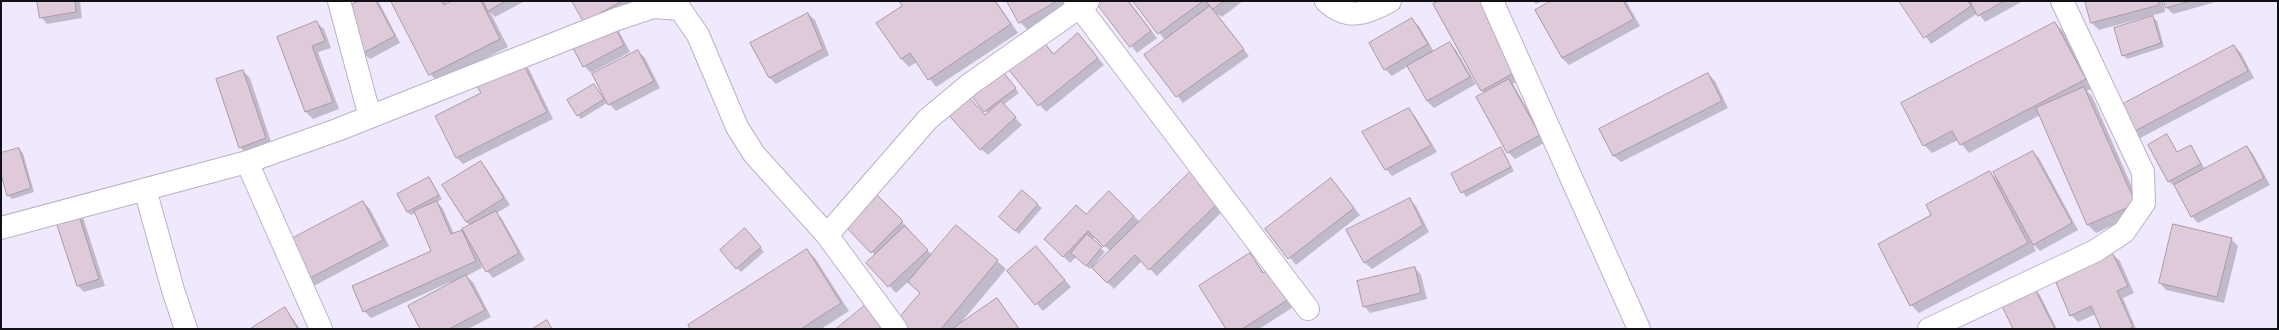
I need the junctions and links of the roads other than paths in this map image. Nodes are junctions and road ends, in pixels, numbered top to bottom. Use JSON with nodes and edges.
{"nodes":[{"id":1,"x":339,"y":1,"type":"edge"},
{"id":2,"x":1326,"y":1,"type":"edge"},
{"id":3,"x":1390,"y":1,"type":"edge"},
{"id":4,"x":1492,"y":1,"type":"edge"},
{"id":5,"x":2062,"y":1,"type":"edge"},
{"id":6,"x":1081,"y":4,"type":"edge"},
{"id":7,"x":679,"y":5,"type":"edge"},
{"id":8,"x":370,"y":117,"type":"junction"},
{"id":9,"x":246,"y":162,"type":"junction"},
{"id":10,"x":145,"y":189,"type":"junction"},
{"id":11,"x":1,"y":228,"type":"edge"},
{"id":12,"x":827,"y":235,"type":"junction"},
{"id":13,"x":1308,"y":309,"type":"dead end"},
{"id":14,"x":186,"y":329,"type":"edge"},
{"id":15,"x":320,"y":329,"type":"edge"},
{"id":16,"x":896,"y":329,"type":"edge"},
{"id":17,"x":1639,"y":329,"type":"edge"},
{"id":18,"x":1929,"y":329,"type":"edge"}],
"edges":[{"from":1,"to":8,"type":"street"},
{"from":2,"to":3,"type":"street"},
{"from":4,"to":17,"type":"street"},
{"from":5,"to":18,"type":"street"},
{"from":6,"to":12,"type":"street"},
{"from":6,"to":13,"type":"street"},
{"from":7,"to":8,"type":"street"},
{"from":7,"to":12,"type":"street"},
{"from":8,"to":9,"type":"street"},
{"from":9,"to":10,"type":"street"},
{"from":9,"to":15,"type":"street"},
{"from":10,"to":11,"type":"street"},
{"from":10,"to":14,"type":"street"},
{"from":12,"to":16,"type":"street"}]}
